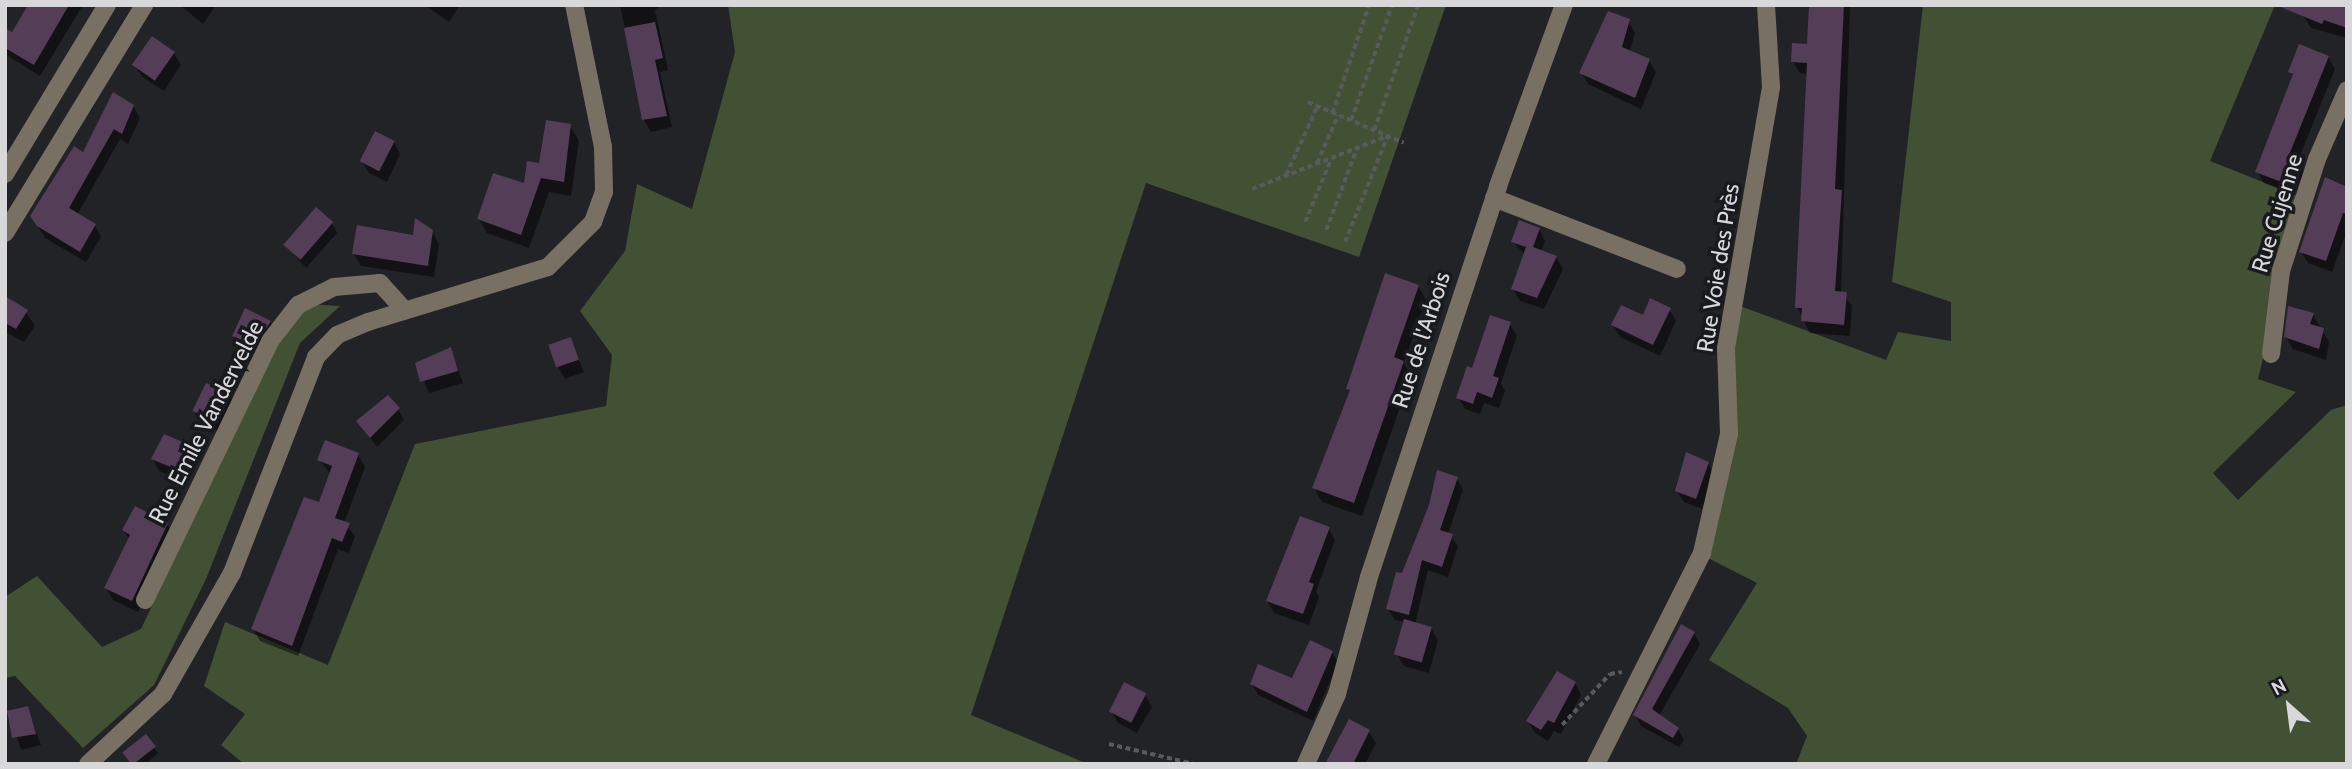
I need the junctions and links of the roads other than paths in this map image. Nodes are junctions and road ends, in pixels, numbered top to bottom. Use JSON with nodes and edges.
{"nodes":[{"id":1,"x":107,"y":5,"type":"edge"},
{"id":2,"x":144,"y":5,"type":"edge"},
{"id":3,"x":574,"y":5,"type":"edge"},
{"id":4,"x":1564,"y":5,"type":"edge"},
{"id":5,"x":1766,"y":5,"type":"edge"},
{"id":6,"x":2347,"y":90,"type":"edge"},
{"id":7,"x":5,"y":174,"type":"edge"},
{"id":8,"x":1494,"y":198,"type":"junction"},
{"id":9,"x":5,"y":233,"type":"edge"},
{"id":10,"x":1677,"y":269,"type":"dead end"},
{"id":11,"x":404,"y":310,"type":"junction"},
{"id":12,"x":2271,"y":354,"type":"dead end"},
{"id":13,"x":145,"y":600,"type":"dead end"},
{"id":14,"x":88,"y":763,"type":"edge"},
{"id":15,"x":1306,"y":764,"type":"edge"},
{"id":16,"x":1596,"y":764,"type":"edge"}],
"edges":[{"from":1,"to":7,"type":"street"},
{"from":2,"to":9,"type":"street"},
{"from":3,"to":11,"type":"street"},
{"from":4,"to":8,"type":"street","name":"Rue de l'Arbois"},
{"from":5,"to":16,"type":"street","name":"Rue Voie des Près"},
{"from":6,"to":12,"type":"street","name":"Rue Cujenne"},
{"from":8,"to":10,"type":"street"},
{"from":8,"to":15,"type":"street","name":"Rue de l'Arbois"},
{"from":11,"to":13,"type":"street","name":"Rue Emile Vandervelde"},
{"from":11,"to":14,"type":"street"}]}
